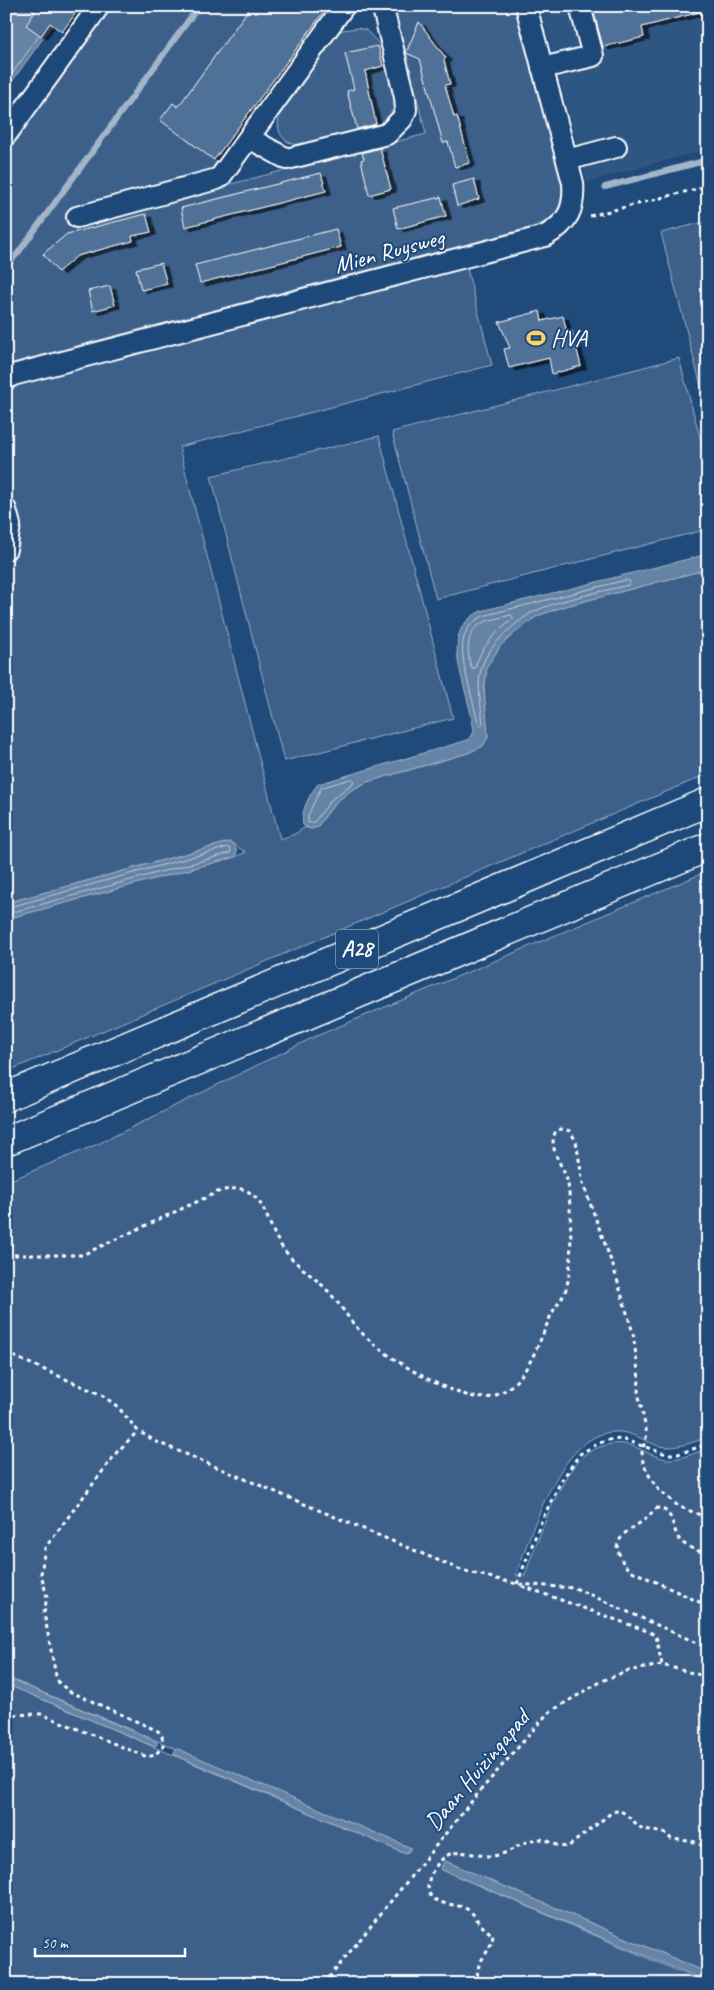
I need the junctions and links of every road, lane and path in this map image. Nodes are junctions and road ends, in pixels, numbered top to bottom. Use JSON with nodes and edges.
{"nodes":[{"id":1,"x":99,"y":6,"type":"edge"},
{"id":2,"x":344,"y":6,"type":"edge"},
{"id":3,"x":380,"y":6,"type":"edge"},
{"id":4,"x":526,"y":6,"type":"edge"},
{"id":5,"x":580,"y":6,"type":"edge"},
{"id":6,"x":542,"y":68,"type":"junction"},
{"id":7,"x":6,"y":135,"type":"edge"},
{"id":8,"x":249,"y":138,"type":"junction"},
{"id":9,"x":616,"y":147,"type":"dead end"},
{"id":10,"x":567,"y":160,"type":"junction"},
{"id":11,"x":708,"y":186,"type":"edge"},
{"id":12,"x":570,"y":212,"type":"junction"},
{"id":13,"x":77,"y":217,"type":"dead end"},
{"id":14,"x":6,"y":379,"type":"edge"},
{"id":15,"x":6,"y":510,"type":"edge"},
{"id":16,"x":6,"y":549,"type":"edge"},
{"id":17,"x":708,"y":802,"type":"edge"},
{"id":18,"x":708,"y":847,"type":"edge"},
{"id":19,"x":6,"y":1096,"type":"edge"},
{"id":20,"x":6,"y":1141,"type":"edge"},
{"id":21,"x":6,"y":1255,"type":"edge"},
{"id":22,"x":6,"y":1353,"type":"edge"},
{"id":23,"x":138,"y":1431,"type":"junction"},
{"id":24,"x":708,"y":1444,"type":"edge"},
{"id":25,"x":644,"y":1446,"type":"junction"},
{"id":26,"x":708,"y":1518,"type":"edge"},
{"id":27,"x":708,"y":1555,"type":"edge"},
{"id":28,"x":516,"y":1584,"type":"junction"},
{"id":29,"x":708,"y":1606,"type":"edge"},
{"id":30,"x":708,"y":1648,"type":"edge"},
{"id":31,"x":662,"y":1664,"type":"junction"},
{"id":32,"x":708,"y":1677,"type":"edge"},
{"id":33,"x":6,"y":1715,"type":"edge"},
{"id":34,"x":708,"y":1849,"type":"edge"},
{"id":35,"x":324,"y":1984,"type":"edge"},
{"id":36,"x":479,"y":1984,"type":"edge"}],
"edges":[{"from":1,"to":7,"type":"street"},
{"from":2,"to":8,"type":"street"},
{"from":3,"to":8,"type":"street"},
{"from":4,"to":6,"type":"street"},
{"from":5,"to":6,"type":"street"},
{"from":6,"to":10,"type":"street"},
{"from":8,"to":13,"type":"street"},
{"from":9,"to":10,"type":"street"},
{"from":10,"to":12,"type":"street"},
{"from":11,"to":12,"type":"path"},
{"from":12,"to":14,"type":"street","name":"Mien Ruysweg"},
{"from":15,"to":16,"type":"street"},
{"from":17,"to":19,"type":"highway","number":"A28"},
{"from":18,"to":20,"type":"highway","number":"A28"},
{"from":21,"to":25,"type":"path"},
{"from":22,"to":23,"type":"path"},
{"from":23,"to":28,"type":"path"},
{"from":23,"to":33,"type":"path"},
{"from":24,"to":25,"type":"path"},
{"from":25,"to":26,"type":"path"},
{"from":25,"to":28,"type":"path"},
{"from":27,"to":29,"type":"path"},
{"from":28,"to":30,"type":"path"},
{"from":28,"to":31,"type":"path"},
{"from":31,"to":32,"type":"path","name":"Daan Huizingapad"},
{"from":31,"to":35,"type":"path","name":"Daan Huizingapad"},
{"from":34,"to":36,"type":"path"}]}
